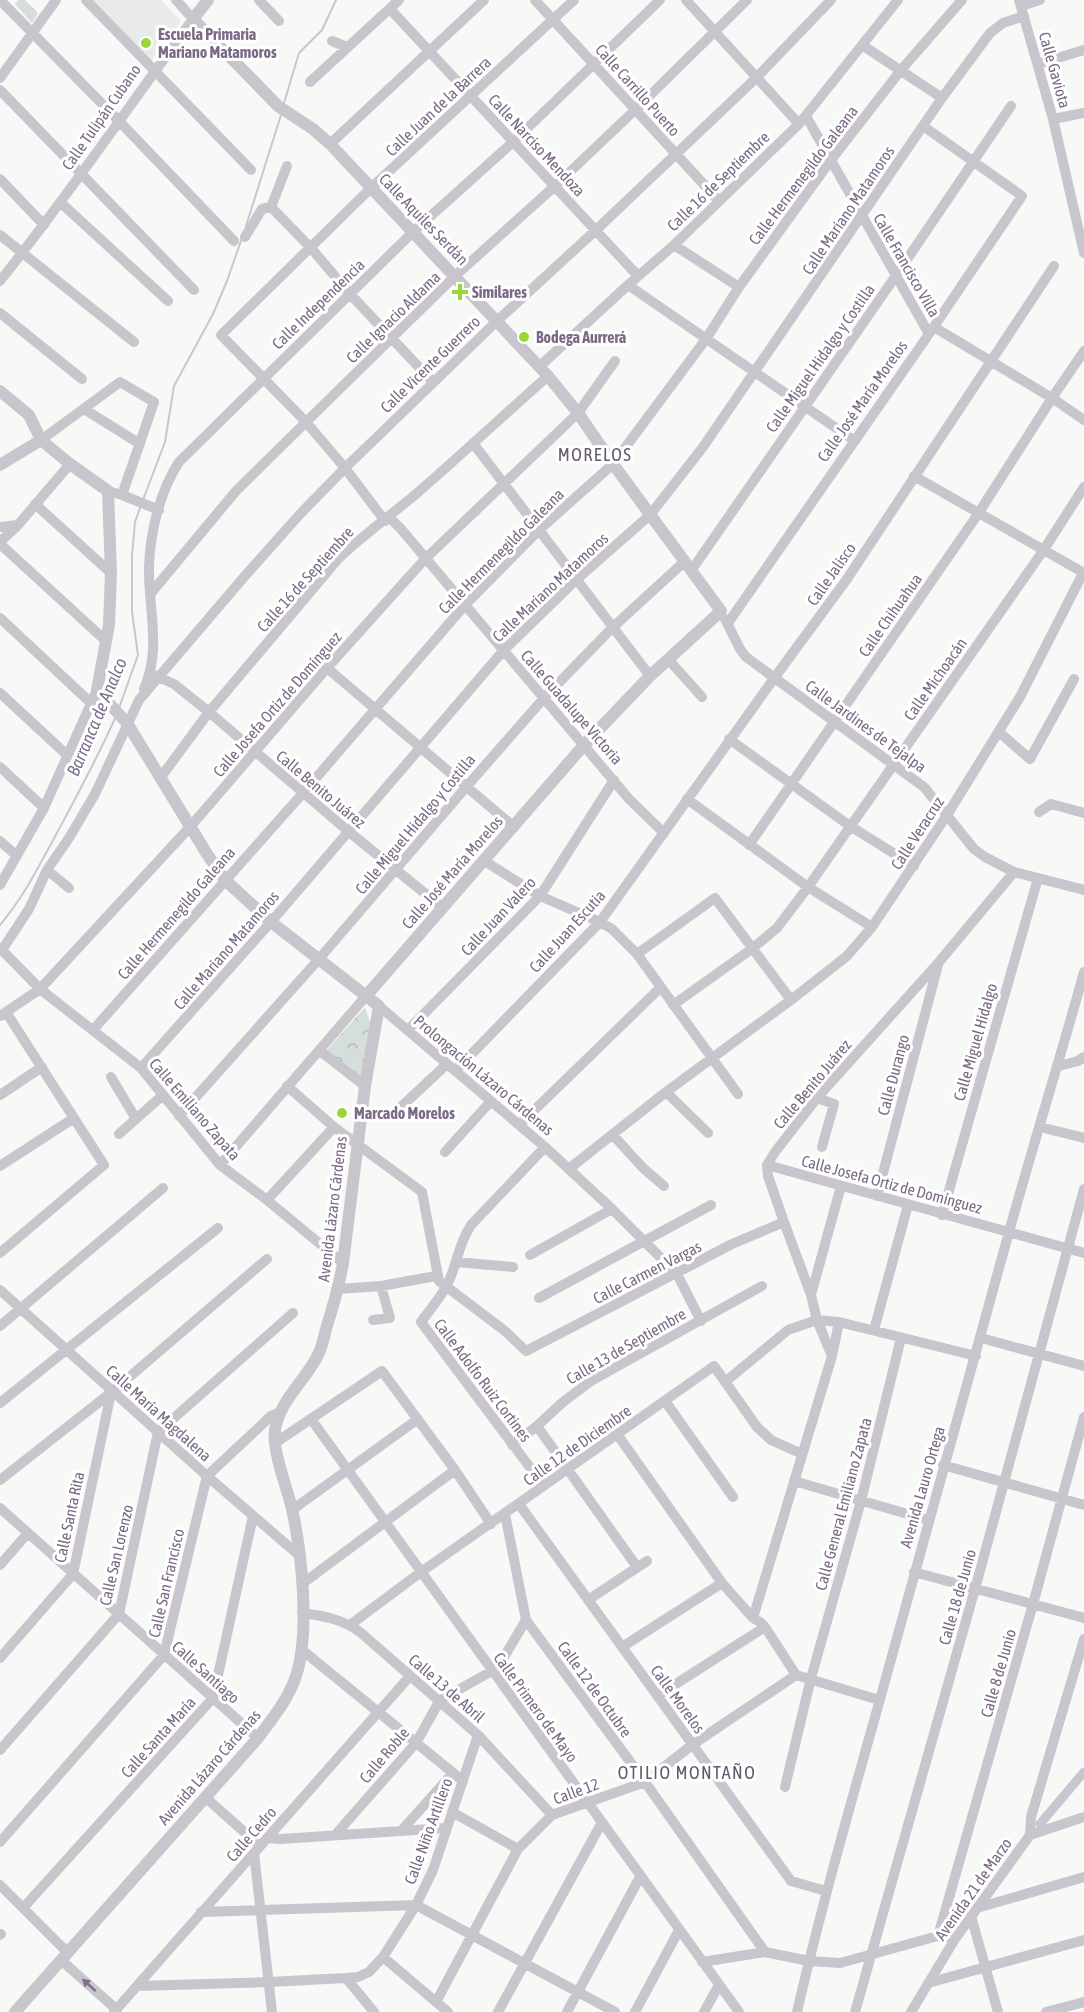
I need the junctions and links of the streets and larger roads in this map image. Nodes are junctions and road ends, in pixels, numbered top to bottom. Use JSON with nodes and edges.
{"nodes":[{"id":1,"x":0,"y":0,"type":"edge"},
{"id":2,"x":56,"y":0,"type":"edge"},
{"id":3,"x":86,"y":0,"type":"edge"},
{"id":4,"x":176,"y":0,"type":"edge"},
{"id":5,"x":208,"y":0,"type":"edge"},
{"id":6,"x":259,"y":0,"type":"edge"},
{"id":7,"x":399,"y":0,"type":"edge"},
{"id":8,"x":484,"y":0,"type":"edge"},
{"id":9,"x":535,"y":0,"type":"edge"},
{"id":10,"x":574,"y":0,"type":"edge"},
{"id":11,"x":660,"y":0,"type":"edge"},
{"id":12,"x":686,"y":0,"type":"edge"},
{"id":13,"x":747,"y":0,"type":"edge"},
{"id":14,"x":831,"y":0,"type":"edge"},
{"id":15,"x":898,"y":0,"type":"edge"},
{"id":16,"x":962,"y":0,"type":"edge"},
{"id":17,"x":1040,"y":0,"type":"edge"},
{"id":18,"x":1021,"y":7,"type":"edge"},
{"id":19,"x":390,"y":9,"type":"junction"},
{"id":20,"x":193,"y":19,"type":"junction"},
{"id":21,"x":553,"y":19,"type":"junction"},
{"id":22,"x":279,"y":21,"type":"dead end"},
{"id":23,"x":716,"y":32,"type":"junction"},
{"id":24,"x":32,"y":33,"type":"junction"},
{"id":25,"x":332,"y":41,"type":"dead end"},
{"id":26,"x":862,"y":45,"type":"junction"},
{"id":27,"x":347,"y":47,"type":"junction"},
{"id":28,"x":1084,"y":50,"type":"edge"},
{"id":29,"x":429,"y":51,"type":"junction"},
{"id":30,"x":594,"y":63,"type":"junction"},
{"id":31,"x":1038,"y":64,"type":"junction"},
{"id":32,"x":900,"y":70,"type":"junction"},
{"id":33,"x":155,"y":71,"type":"junction"},
{"id":34,"x":0,"y":78,"type":"edge"},
{"id":35,"x":756,"y":78,"type":"junction"},
{"id":36,"x":310,"y":82,"type":"dead end"},
{"id":37,"x":0,"y":90,"type":"edge"},
{"id":38,"x":471,"y":96,"type":"junction"},
{"id":39,"x":942,"y":98,"type":"junction"},
{"id":40,"x":1011,"y":106,"type":"dead end"},
{"id":41,"x":636,"y":109,"type":"junction"},
{"id":42,"x":1084,"y":113,"type":"edge"},
{"id":43,"x":1053,"y":119,"type":"junction"},
{"id":44,"x":118,"y":120,"type":"junction"},
{"id":45,"x":802,"y":120,"type":"junction"},
{"id":46,"x":924,"y":126,"type":"junction"},
{"id":47,"x":513,"y":142,"type":"junction"},
{"id":48,"x":330,"y":144,"type":"junction"},
{"id":49,"x":676,"y":154,"type":"junction"},
{"id":50,"x":831,"y":160,"type":"junction"},
{"id":51,"x":973,"y":161,"type":"junction"},
{"id":52,"x":286,"y":166,"type":"dead end"},
{"id":53,"x":251,"y":170,"type":"dead end"},
{"id":54,"x":82,"y":174,"type":"junction"},
{"id":55,"x":0,"y":179,"type":"edge"},
{"id":56,"x":555,"y":186,"type":"junction"},
{"id":57,"x":371,"y":188,"type":"junction"},
{"id":58,"x":719,"y":201,"type":"junction"},
{"id":59,"x":60,"y":202,"type":"junction"},
{"id":60,"x":271,"y":207,"type":"junction"},
{"id":61,"x":862,"y":216,"type":"junction"},
{"id":62,"x":44,"y":225,"type":"junction"},
{"id":63,"x":596,"y":230,"type":"junction"},
{"id":64,"x":413,"y":232,"type":"junction"},
{"id":65,"x":0,"y":235,"type":"edge"},
{"id":66,"x":245,"y":237,"type":"dead end"},
{"id":67,"x":234,"y":241,"type":"dead end"},
{"id":68,"x":674,"y":245,"type":"junction"},
{"id":69,"x":311,"y":248,"type":"junction"},
{"id":70,"x":23,"y":253,"type":"junction"},
{"id":71,"x":1084,"y":253,"type":"edge"},
{"id":72,"x":1054,"y":266,"type":"dead end"},
{"id":73,"x":456,"y":276,"type":"junction"},
{"id":74,"x":638,"y":276,"type":"junction"},
{"id":75,"x":895,"y":277,"type":"junction"},
{"id":76,"x":0,"y":281,"type":"edge"},
{"id":77,"x":627,"y":285,"type":"junction"},
{"id":78,"x":739,"y":287,"type":"junction"},
{"id":79,"x":194,"y":290,"type":"dead end"},
{"id":80,"x":350,"y":294,"type":"junction"},
{"id":81,"x":168,"y":301,"type":"dead end"},
{"id":82,"x":0,"y":313,"type":"edge"},
{"id":83,"x":497,"y":321,"type":"junction"},
{"id":84,"x":931,"y":331,"type":"junction"},
{"id":85,"x":221,"y":335,"type":"joint"},
{"id":86,"x":393,"y":338,"type":"junction"},
{"id":87,"x":706,"y":339,"type":"junction"},
{"id":88,"x":134,"y":342,"type":"dead end"},
{"id":89,"x":1082,"y":355,"type":"edge"},
{"id":90,"x":615,"y":361,"type":"dead end"},
{"id":91,"x":991,"y":361,"type":"junction"},
{"id":92,"x":544,"y":372,"type":"junction"},
{"id":93,"x":755,"y":373,"type":"junction"},
{"id":94,"x":263,"y":378,"type":"junction"},
{"id":95,"x":82,"y":379,"type":"dead end"},
{"id":96,"x":434,"y":382,"type":"junction"},
{"id":97,"x":0,"y":391,"type":"edge"},
{"id":98,"x":1052,"y":398,"type":"junction"},
{"id":99,"x":804,"y":407,"type":"junction"},
{"id":100,"x":84,"y":409,"type":"junction"},
{"id":101,"x":578,"y":413,"type":"junction"},
{"id":102,"x":1084,"y":420,"type":"edge"},
{"id":103,"x":306,"y":422,"type":"junction"},
{"id":104,"x":41,"y":440,"type":"junction"},
{"id":105,"x":855,"y":441,"type":"junction"},
{"id":106,"x":473,"y":443,"type":"junction"},
{"id":107,"x":140,"y":444,"type":"junction"},
{"id":108,"x":70,"y":464,"type":"junction"},
{"id":109,"x":613,"y":464,"type":"junction"},
{"id":110,"x":0,"y":465,"type":"edge"},
{"id":111,"x":345,"y":468,"type":"junction"},
{"id":112,"x":914,"y":476,"type":"junction"},
{"id":113,"x":504,"y":483,"type":"junction"},
{"id":114,"x":1084,"y":487,"type":"edge"},
{"id":115,"x":108,"y":491,"type":"junction"},
{"id":116,"x":126,"y":496,"type":"junction"},
{"id":117,"x":36,"y":504,"type":"junction"},
{"id":118,"x":155,"y":509,"type":"junction"},
{"id":119,"x":978,"y":514,"type":"junction"},
{"id":120,"x":650,"y":515,"type":"junction"},
{"id":121,"x":387,"y":519,"type":"junction"},
{"id":122,"x":18,"y":525,"type":"junction"},
{"id":123,"x":0,"y":527,"type":"edge"},
{"id":124,"x":539,"y":530,"type":"junction"},
{"id":125,"x":0,"y":543,"type":"edge"},
{"id":126,"x":1043,"y":551,"type":"junction"},
{"id":127,"x":425,"y":559,"type":"junction"},
{"id":128,"x":687,"y":566,"type":"junction"},
{"id":129,"x":111,"y":573,"type":"junction"},
{"id":130,"x":1084,"y":573,"type":"edge"},
{"id":131,"x":576,"y":580,"type":"junction"},
{"id":132,"x":151,"y":593,"type":"junction"},
{"id":133,"x":465,"y":605,"type":"junction"},
{"id":134,"x":721,"y":611,"type":"junction"},
{"id":135,"x":0,"y":618,"type":"edge"},
{"id":136,"x":728,"y":623,"type":"junction"},
{"id":137,"x":612,"y":627,"type":"junction"},
{"id":138,"x":106,"y":641,"type":"junction"},
{"id":139,"x":503,"y":651,"type":"junction"},
{"id":140,"x":746,"y":657,"type":"joint"},
{"id":141,"x":668,"y":659,"type":"junction"},
{"id":142,"x":327,"y":668,"type":"junction"},
{"id":143,"x":155,"y":676,"type":"junction"},
{"id":144,"x":650,"y":676,"type":"junction"},
{"id":145,"x":775,"y":677,"type":"junction"},
{"id":146,"x":1074,"y":679,"type":"dead end"},
{"id":147,"x":98,"y":692,"type":"junction"},
{"id":148,"x":0,"y":693,"type":"edge"},
{"id":149,"x":702,"y":697,"type":"dead end"},
{"id":150,"x":544,"y":698,"type":"junction"},
{"id":151,"x":92,"y":704,"type":"junction"},
{"id":152,"x":374,"y":708,"type":"junction"},
{"id":153,"x":209,"y":712,"type":"junction"},
{"id":154,"x":125,"y":720,"type":"junction"},
{"id":155,"x":834,"y":722,"type":"junction"},
{"id":156,"x":999,"y":732,"type":"junction"},
{"id":157,"x":729,"y":739,"type":"junction"},
{"id":158,"x":584,"y":745,"type":"junction"},
{"id":159,"x":421,"y":746,"type":"junction"},
{"id":160,"x":255,"y":752,"type":"junction"},
{"id":161,"x":67,"y":755,"type":"junction"},
{"id":162,"x":893,"y":764,"type":"junction"},
{"id":163,"x":0,"y":767,"type":"edge"},
{"id":164,"x":161,"y":777,"type":"junction"},
{"id":165,"x":614,"y":780,"type":"junction"},
{"id":166,"x":791,"y":783,"type":"junction"},
{"id":167,"x":467,"y":786,"type":"junction"},
{"id":168,"x":303,"y":793,"type":"junction"},
{"id":169,"x":687,"y":799,"type":"junction"},
{"id":170,"x":44,"y":808,"type":"junction"},
{"id":171,"x":1039,"y":812,"type":"dead end"},
{"id":172,"x":1084,"y":813,"type":"edge"},
{"id":173,"x":947,"y":815,"type":"junction"},
{"id":174,"x":514,"y":826,"type":"junction"},
{"id":175,"x":850,"y":826,"type":"junction"},
{"id":176,"x":190,"y":827,"type":"junction"},
{"id":177,"x":348,"y":831,"type":"junction"},
{"id":178,"x":664,"y":833,"type":"junction"},
{"id":179,"x":0,"y":841,"type":"edge"},
{"id":180,"x":749,"y":845,"type":"junction"},
{"id":181,"x":17,"y":856,"type":"junction"},
{"id":182,"x":483,"y":860,"type":"junction"},
{"id":183,"x":914,"y":866,"type":"junction"},
{"id":184,"x":47,"y":870,"type":"junction"},
{"id":185,"x":396,"y":870,"type":"junction"},
{"id":186,"x":1014,"y":872,"type":"junction"},
{"id":187,"x":1038,"y":878,"type":"junction"},
{"id":188,"x":225,"y":880,"type":"junction"},
{"id":189,"x":0,"y":885,"type":"edge"},
{"id":190,"x":808,"y":887,"type":"junction"},
{"id":191,"x":69,"y":888,"type":"dead end"},
{"id":192,"x":1084,"y":890,"type":"edge"},
{"id":193,"x":540,"y":896,"type":"junction"},
{"id":194,"x":443,"y":908,"type":"junction"},
{"id":195,"x":271,"y":922,"type":"junction"},
{"id":196,"x":600,"y":922,"type":"junction"},
{"id":197,"x":872,"y":927,"type":"junction"},
{"id":198,"x":753,"y":948,"type":"junction"},
{"id":199,"x":1,"y":949,"type":"edge"},
{"id":200,"x":637,"y":954,"type":"junction"},
{"id":201,"x":319,"y":959,"type":"junction"},
{"id":202,"x":939,"y":962,"type":"junction"},
{"id":203,"x":1084,"y":972,"type":"edge"},
{"id":204,"x":660,"y":987,"type":"junction"},
{"id":205,"x":1082,"y":987,"type":"edge"},
{"id":206,"x":40,"y":989,"type":"junction"},
{"id":207,"x":366,"y":996,"type":"junction"},
{"id":208,"x":791,"y":1000,"type":"junction"},
{"id":209,"x":672,"y":1005,"type":"junction"},
{"id":210,"x":379,"y":1006,"type":"junction"},
{"id":211,"x":3,"y":1014,"type":"edge"},
{"id":212,"x":93,"y":1030,"type":"junction"},
{"id":213,"x":408,"y":1030,"type":"junction"},
{"id":214,"x":319,"y":1050,"type":"junction"},
{"id":215,"x":1084,"y":1057,"type":"edge"},
{"id":216,"x":712,"y":1058,"type":"junction"},
{"id":217,"x":1059,"y":1066,"type":"junction"},
{"id":218,"x":42,"y":1067,"type":"junction"},
{"id":219,"x":451,"y":1067,"type":"junction"},
{"id":220,"x":141,"y":1068,"type":"junction"},
{"id":221,"x":111,"y":1077,"type":"dead end"},
{"id":222,"x":287,"y":1086,"type":"junction"},
{"id":223,"x":365,"y":1086,"type":"junction"},
{"id":224,"x":666,"y":1092,"type":"junction"},
{"id":225,"x":738,"y":1094,"type":"dead end"},
{"id":226,"x":0,"y":1095,"type":"edge"},
{"id":227,"x":164,"y":1095,"type":"junction"},
{"id":228,"x":818,"y":1098,"type":"junction"},
{"id":229,"x":491,"y":1101,"type":"junction"},
{"id":230,"x":402,"y":1106,"type":"dead end"},
{"id":231,"x":179,"y":1116,"type":"junction"},
{"id":232,"x":74,"y":1118,"type":"junction"},
{"id":233,"x":136,"y":1119,"type":"junction"},
{"id":234,"x":519,"y":1125,"type":"junction"},
{"id":235,"x":334,"y":1127,"type":"junction"},
{"id":236,"x":1040,"y":1127,"type":"junction"},
{"id":237,"x":708,"y":1133,"type":"dead end"},
{"id":238,"x":119,"y":1134,"type":"dead end"},
{"id":239,"x":613,"y":1135,"type":"junction"},
{"id":240,"x":1084,"y":1138,"type":"edge"},
{"id":241,"x":357,"y":1144,"type":"junction"},
{"id":242,"x":546,"y":1147,"type":"junction"},
{"id":243,"x":822,"y":1147,"type":"dead end"},
{"id":244,"x":445,"y":1152,"type":"dead end"},
{"id":245,"x":220,"y":1165,"type":"junction"},
{"id":246,"x":767,"y":1165,"type":"junction"},
{"id":247,"x":0,"y":1166,"type":"edge"},
{"id":248,"x":570,"y":1168,"type":"junction"},
{"id":249,"x":664,"y":1186,"type":"dead end"},
{"id":250,"x":841,"y":1186,"type":"junction"},
{"id":251,"x":163,"y":1188,"type":"dead end"},
{"id":252,"x":1084,"y":1189,"type":"edge"},
{"id":253,"x":877,"y":1196,"type":"junction"},
{"id":254,"x":267,"y":1200,"type":"junction"},
{"id":255,"x":711,"y":1205,"type":"dead end"},
{"id":256,"x":908,"y":1205,"type":"junction"},
{"id":257,"x":612,"y":1209,"type":"junction"},
{"id":258,"x":942,"y":1215,"type":"junction"},
{"id":259,"x":784,"y":1222,"type":"junction"},
{"id":260,"x":218,"y":1228,"type":"dead end"},
{"id":261,"x":1009,"y":1232,"type":"junction"},
{"id":262,"x":644,"y":1241,"type":"junction"},
{"id":263,"x":1068,"y":1248,"type":"junction"},
{"id":264,"x":0,"y":1252,"type":"edge"},
{"id":265,"x":1084,"y":1253,"type":"edge"},
{"id":266,"x":530,"y":1255,"type":"dead end"},
{"id":267,"x":267,"y":1259,"type":"dead end"},
{"id":268,"x":456,"y":1262,"type":"junction"},
{"id":269,"x":343,"y":1263,"type":"junction"},
{"id":270,"x":513,"y":1267,"type":"dead end"},
{"id":271,"x":677,"y":1274,"type":"junction"},
{"id":272,"x":436,"y":1276,"type":"junction"},
{"id":273,"x":381,"y":1286,"type":"junction"},
{"id":274,"x":762,"y":1286,"type":"dead end"},
{"id":275,"x":446,"y":1287,"type":"junction"},
{"id":276,"x":338,"y":1289,"type":"junction"},
{"id":277,"x":0,"y":1290,"type":"edge"},
{"id":278,"x":811,"y":1295,"type":"junction"},
{"id":279,"x":539,"y":1298,"type":"dead end"},
{"id":280,"x":20,"y":1309,"type":"junction"},
{"id":281,"x":293,"y":1313,"type":"dead end"},
{"id":282,"x":373,"y":1320,"type":"dead end"},
{"id":283,"x":818,"y":1320,"type":"junction"},
{"id":284,"x":701,"y":1321,"type":"junction"},
{"id":285,"x":839,"y":1322,"type":"junction"},
{"id":286,"x":0,"y":1326,"type":"edge"},
{"id":287,"x":874,"y":1330,"type":"junction"},
{"id":288,"x":901,"y":1338,"type":"junction"},
{"id":289,"x":981,"y":1338,"type":"junction"},
{"id":290,"x":66,"y":1350,"type":"junction"},
{"id":291,"x":1040,"y":1354,"type":"junction"},
{"id":292,"x":832,"y":1356,"type":"junction"},
{"id":293,"x":976,"y":1356,"type":"junction"},
{"id":294,"x":1084,"y":1366,"type":"edge"},
{"id":295,"x":725,"y":1382,"type":"junction"},
{"id":296,"x":112,"y":1392,"type":"junction"},
{"id":297,"x":665,"y":1401,"type":"junction"},
{"id":298,"x":0,"y":1403,"type":"edge"},
{"id":299,"x":281,"y":1412,"type":"junction"},
{"id":300,"x":1084,"y":1417,"type":"edge"},
{"id":301,"x":311,"y":1419,"type":"junction"},
{"id":302,"x":418,"y":1419,"type":"junction"},
{"id":303,"x":537,"y":1426,"type":"junction"},
{"id":304,"x":158,"y":1432,"type":"junction"},
{"id":305,"x":617,"y":1434,"type":"junction"},
{"id":306,"x":275,"y":1443,"type":"junction"},
{"id":307,"x":512,"y":1444,"type":"junction"},
{"id":308,"x":802,"y":1454,"type":"junction"},
{"id":309,"x":943,"y":1465,"type":"junction"},
{"id":310,"x":569,"y":1469,"type":"junction"},
{"id":311,"x":348,"y":1470,"type":"junction"},
{"id":312,"x":455,"y":1470,"type":"junction"},
{"id":313,"x":207,"y":1476,"type":"junction"},
{"id":314,"x":0,"y":1480,"type":"edge"},
{"id":315,"x":794,"y":1481,"type":"junction"},
{"id":316,"x":1005,"y":1482,"type":"junction"},
{"id":317,"x":544,"y":1486,"type":"junction"},
{"id":318,"x":733,"y":1497,"type":"dead end"},
{"id":319,"x":1062,"y":1499,"type":"junction"},
{"id":320,"x":861,"y":1501,"type":"junction"},
{"id":321,"x":519,"y":1504,"type":"junction"},
{"id":322,"x":1084,"y":1505,"type":"edge"},
{"id":323,"x":0,"y":1508,"type":"edge"},
{"id":324,"x":292,"y":1510,"type":"junction"},
{"id":325,"x":505,"y":1514,"type":"junction"},
{"id":326,"x":253,"y":1516,"type":"junction"},
{"id":327,"x":928,"y":1520,"type":"junction"},
{"id":328,"x":385,"y":1522,"type":"junction"},
{"id":329,"x":491,"y":1524,"type":"junction"},
{"id":330,"x":28,"y":1533,"type":"junction"},
{"id":331,"x":301,"y":1557,"type":"junction"},
{"id":332,"x":0,"y":1565,"type":"edge"},
{"id":333,"x":421,"y":1572,"type":"junction"},
{"id":334,"x":914,"y":1572,"type":"junction"},
{"id":335,"x":73,"y":1574,"type":"junction"},
{"id":336,"x":717,"y":1582,"type":"junction"},
{"id":337,"x":302,"y":1584,"type":"junction"},
{"id":338,"x":975,"y":1588,"type":"junction"},
{"id":339,"x":588,"y":1600,"type":"junction"},
{"id":340,"x":1033,"y":1604,"type":"junction"},
{"id":341,"x":303,"y":1613,"type":"junction"},
{"id":342,"x":119,"y":1614,"type":"junction"},
{"id":343,"x":753,"y":1618,"type":"junction"},
{"id":344,"x":1084,"y":1618,"type":"edge"},
{"id":345,"x":526,"y":1620,"type":"junction"},
{"id":346,"x":350,"y":1624,"type":"junction"},
{"id":347,"x":765,"y":1627,"type":"junction"},
{"id":348,"x":1084,"y":1639,"type":"edge"},
{"id":349,"x":622,"y":1647,"type":"junction"},
{"id":350,"x":302,"y":1650,"type":"junction"},
{"id":351,"x":164,"y":1655,"type":"junction"},
{"id":352,"x":0,"y":1658,"type":"edge"},
{"id":353,"x":492,"y":1671,"type":"junction"},
{"id":354,"x":796,"y":1675,"type":"junction"},
{"id":355,"x":410,"y":1676,"type":"junction"},
{"id":356,"x":811,"y":1678,"type":"junction"},
{"id":357,"x":657,"y":1696,"type":"junction"},
{"id":358,"x":213,"y":1698,"type":"junction"},
{"id":359,"x":440,"y":1700,"type":"junction"},
{"id":360,"x":879,"y":1700,"type":"junction"},
{"id":361,"x":378,"y":1712,"type":"junction"},
{"id":362,"x":478,"y":1735,"type":"junction"},
{"id":363,"x":258,"y":1738,"type":"junction"},
{"id":364,"x":416,"y":1743,"type":"junction"},
{"id":365,"x":692,"y":1745,"type":"junction"},
{"id":366,"x":0,"y":1750,"type":"edge"},
{"id":367,"x":453,"y":1773,"type":"junction"},
{"id":368,"x":463,"y":1781,"type":"junction"},
{"id":369,"x":645,"y":1782,"type":"junction"},
{"id":370,"x":785,"y":1787,"type":"dead end"},
{"id":371,"x":205,"y":1797,"type":"junction"},
{"id":372,"x":586,"y":1803,"type":"junction"},
{"id":373,"x":452,"y":1812,"type":"junction"},
{"id":374,"x":552,"y":1815,"type":"junction"},
{"id":375,"x":1084,"y":1817,"type":"edge"},
{"id":376,"x":602,"y":1824,"type":"junction"},
{"id":377,"x":446,"y":1827,"type":"junction"},
{"id":378,"x":401,"y":1831,"type":"junction"},
{"id":379,"x":336,"y":1834,"type":"junction"},
{"id":380,"x":1030,"y":1835,"type":"junction"},
{"id":381,"x":0,"y":1842,"type":"edge"},
{"id":382,"x":260,"y":1845,"type":"junction"},
{"id":383,"x":518,"y":1849,"type":"junction"},
{"id":384,"x":640,"y":1877,"type":"junction"},
{"id":385,"x":1084,"y":1877,"type":"edge"},
{"id":386,"x":1,"y":1887,"type":"edge"},
{"id":387,"x":826,"y":1891,"type":"junction"},
{"id":388,"x":416,"y":1905,"type":"junction"},
{"id":389,"x":23,"y":1908,"type":"junction"},
{"id":390,"x":261,"y":1910,"type":"junction"},
{"id":391,"x":201,"y":1912,"type":"junction"},
{"id":392,"x":974,"y":1912,"type":"junction"},
{"id":393,"x":679,"y":1930,"type":"junction"},
{"id":394,"x":472,"y":1935,"type":"junction"},
{"id":395,"x":938,"y":1936,"type":"junction"},
{"id":396,"x":955,"y":1939,"type":"junction"},
{"id":397,"x":1084,"y":1940,"type":"edge"},
{"id":398,"x":770,"y":1953,"type":"junction"},
{"id":399,"x":872,"y":1955,"type":"junction"},
{"id":400,"x":65,"y":1957,"type":"junction"},
{"id":401,"x":383,"y":1957,"type":"junction"},
{"id":402,"x":809,"y":1961,"type":"junction"},
{"id":403,"x":702,"y":1962,"type":"junction"},
{"id":404,"x":525,"y":1963,"type":"junction"},
{"id":405,"x":985,"y":1966,"type":"junction"},
{"id":406,"x":346,"y":1978,"type":"junction"},
{"id":407,"x":269,"y":1983,"type":"junction"},
{"id":408,"x":928,"y":1983,"type":"junction"},
{"id":409,"x":719,"y":1985,"type":"junction"},
{"id":410,"x":137,"y":1986,"type":"junction"},
{"id":411,"x":578,"y":1992,"type":"junction"},
{"id":412,"x":436,"y":2002,"type":"junction"},
{"id":413,"x":1084,"y":2002,"type":"edge"},
{"id":414,"x":116,"y":2011,"type":"edge"},
{"id":415,"x":15,"y":2012,"type":"edge"},
{"id":416,"x":272,"y":2012,"type":"edge"},
{"id":417,"x":374,"y":2012,"type":"edge"},
{"id":418,"x":448,"y":2012,"type":"edge"},
{"id":419,"x":498,"y":2012,"type":"edge"},
{"id":420,"x":567,"y":2012,"type":"edge"},
{"id":421,"x":615,"y":2012,"type":"edge"},
{"id":422,"x":635,"y":2012,"type":"edge"},
{"id":423,"x":704,"y":2012,"type":"edge"},
{"id":424,"x":739,"y":2012,"type":"edge"},
{"id":425,"x":797,"y":2012,"type":"edge"},
{"id":426,"x":855,"y":2012,"type":"edge"},
{"id":427,"x":910,"y":2012,"type":"edge"},
{"id":428,"x":998,"y":2012,"type":"edge"},
{"id":429,"x":1046,"y":2012,"type":"edge"}],
"edges":[{"from":1,"to":24,"type":"street"},
{"from":2,"to":24,"type":"street"},
{"from":3,"to":33,"type":"street"},
{"from":4,"to":20,"type":"street"},
{"from":5,"to":20,"type":"street","name":"Calle Tulipán Cubano"},
{"from":6,"to":22,"type":"street"},
{"from":7,"to":19,"type":"street"},
{"from":8,"to":29,"type":"street"},
{"from":9,"to":21,"type":"street","name":"Calle Carrillo Puerto"},
{"from":10,"to":21,"type":"street","name":"Calle Juan de la Barrera"},
{"from":11,"to":30,"type":"street","name":"Calle Independencia"},
{"from":12,"to":23,"type":"street","name":"Calle Francisco Villa"},
{"from":13,"to":23,"type":"street","name":"Calle Ignacio Aldama"},
{"from":14,"to":35,"type":"street","name":"Calle Vicente Guerrero"},
{"from":15,"to":26,"type":"street","name":"Calle 16 de Septiembre"},
{"from":16,"to":32,"type":"street","name":"Calle Hermenegildo Galeana"},
{"from":17,"to":18,"type":"street","name":"Calle Mariano Matamoros"},
{"from":18,"to":31,"type":"street","name":"Calle Gaviota"},
{"from":18,"to":39,"type":"street","name":"Calle Mariano Matamoros"},
{"from":19,"to":27,"type":"street"},
{"from":19,"to":29,"type":"street","name":"Calle Narciso Mendoza"},
{"from":20,"to":33,"type":"street","name":"Calle Tulipán Cubano"},
{"from":20,"to":48,"type":"street","name":"Calle Aquiles Serdán"},
{"from":21,"to":30,"type":"street","name":"Calle Carrillo Puerto"},
{"from":21,"to":38,"type":"street","name":"Calle Juan de la Barrera"},
{"from":23,"to":35,"type":"street","name":"Calle Francisco Villa"},
{"from":23,"to":41,"type":"street","name":"Calle Ignacio Aldama"},
{"from":24,"to":34,"type":"street"},
{"from":24,"to":44,"type":"street"},
{"from":25,"to":27,"type":"street"},
{"from":26,"to":32,"type":"street"},
{"from":26,"to":45,"type":"street","name":"Calle 16 de Septiembre"},
{"from":27,"to":36,"type":"street"},
{"from":28,"to":31,"type":"street"},
{"from":29,"to":38,"type":"street","name":"Calle Narciso Mendoza"},
{"from":29,"to":48,"type":"street"},
{"from":30,"to":41,"type":"street","name":"Calle Carrillo Puerto"},
{"from":30,"to":47,"type":"street","name":"Calle Independencia"},
{"from":31,"to":43,"type":"street","name":"Calle Gaviota"},
{"from":32,"to":39,"type":"street"},
{"from":32,"to":50,"type":"street","name":"Calle Hermenegildo Galeana"},
{"from":33,"to":44,"type":"street","name":"Calle Tulipán Cubano"},
{"from":33,"to":53,"type":"street"},
{"from":35,"to":45,"type":"street","name":"Calle Francisco Villa"},
{"from":35,"to":49,"type":"street","name":"Calle Vicente Guerrero"},
{"from":37,"to":54,"type":"street"},
{"from":38,"to":47,"type":"street","name":"Calle Narciso Mendoza"},
{"from":38,"to":57,"type":"street","name":"Calle Juan de la Barrera"},
{"from":39,"to":46,"type":"street","name":"Calle Mariano Matamoros"},
{"from":40,"to":51,"type":"street","name":"Calle Miguel Hidalgo y Costilla"},
{"from":41,"to":49,"type":"street","name":"Calle Carrillo Puerto"},
{"from":41,"to":56,"type":"street","name":"Calle Ignacio Aldama"},
{"from":42,"to":43,"type":"street"},
{"from":43,"to":71,"type":"street","name":"Calle Gaviota"},
{"from":44,"to":54,"type":"street","name":"Calle Tulipán Cubano"},
{"from":44,"to":67,"type":"street"},
{"from":45,"to":50,"type":"street","name":"Calle Francisco Villa"},
{"from":45,"to":58,"type":"street","name":"Calle 16 de Septiembre"},
{"from":46,"to":51,"type":"street"},
{"from":46,"to":61,"type":"street","name":"Calle Mariano Matamoros"},
{"from":47,"to":56,"type":"street","name":"Calle Narciso Mendoza"},
{"from":47,"to":64,"type":"street","name":"Calle Independencia"},
{"from":48,"to":57,"type":"street","name":"Calle Aquiles Serdán"},
{"from":49,"to":58,"type":"street","name":"Calle Carrillo Puerto"},
{"from":49,"to":63,"type":"street","name":"Calle Vicente Guerrero"},
{"from":50,"to":61,"type":"street","name":"Calle Francisco Villa"},
{"from":50,"to":78,"type":"street","name":"Calle Hermenegildo Galeana"},
{"from":51,"to":75,"type":"street","name":"Calle Miguel Hidalgo y Costilla"},
{"from":51,"to":84,"type":"street","name":"Calle José María Morelos"},
{"from":52,"to":60,"type":"street"},
{"from":54,"to":59,"type":"street","name":"Calle Tulipán Cubano"},
{"from":54,"to":79,"type":"street"},
{"from":55,"to":62,"type":"street"},
{"from":56,"to":63,"type":"street","name":"Calle Narciso Mendoza"},
{"from":56,"to":73,"type":"street","name":"Calle Ignacio Aldama"},
{"from":57,"to":64,"type":"street","name":"Calle Aquiles Serdán"},
{"from":57,"to":69,"type":"street","name":"Calle Juan de la Barrera"},
{"from":58,"to":68,"type":"street","name":"Calle 16 de Septiembre"},
{"from":59,"to":62,"type":"street","name":"Calle Tulipán Cubano"},
{"from":59,"to":81,"type":"street"},
{"from":60,"to":66,"type":"street"},
{"from":60,"to":69,"type":"street"},
{"from":61,"to":75,"type":"street","name":"Calle Francisco Villa"},
{"from":61,"to":93,"type":"street","name":"Calle Mariano Matamoros"},
{"from":62,"to":70,"type":"street","name":"Calle Tulipán Cubano"},
{"from":63,"to":74,"type":"street","name":"Calle Narciso Mendoza"},
{"from":63,"to":83,"type":"street","name":"Calle Vicente Guerrero"},
{"from":64,"to":73,"type":"street","name":"Calle Aquiles Serdán"},
{"from":64,"to":80,"type":"street","name":"Calle Independencia"},
{"from":65,"to":70,"type":"street"},
{"from":68,"to":74,"type":"street","name":"Calle 16 de Septiembre"},
{"from":68,"to":78,"type":"street"},
{"from":69,"to":80,"type":"street"},
{"from":69,"to":85,"type":"street","name":"Calle Juan de la Barrera"},
{"from":70,"to":76,"type":"street","name":"Calle Tulipán Cubano"},
{"from":70,"to":88,"type":"street"},
{"from":72,"to":91,"type":"street","name":"Calle Jalisco"},
{"from":73,"to":83,"type":"street","name":"Calle Aquiles Serdán"},
{"from":73,"to":86,"type":"street","name":"Calle Ignacio Aldama"},
{"from":74,"to":77,"type":"street","name":"Calle 16 de Septiembre"},
{"from":75,"to":84,"type":"street","name":"Calle Francisco Villa"},
{"from":75,"to":99,"type":"street","name":"Calle Miguel Hidalgo y Costilla"},
{"from":77,"to":87,"type":"street"},
{"from":77,"to":92,"type":"street","name":"Calle 16 de Septiembre"},
{"from":78,"to":87,"type":"street","name":"Calle Hermenegildo Galeana"},
{"from":80,"to":86,"type":"street"},
{"from":80,"to":94,"type":"street","name":"Calle Independencia"},
{"from":82,"to":95,"type":"street"},
{"from":83,"to":92,"type":"street","name":"Calle Aquiles Serdán"},
{"from":83,"to":96,"type":"street","name":"Calle Vicente Guerrero"},
{"from":84,"to":91,"type":"street"},
{"from":84,"to":105,"type":"street","name":"Calle José María Morelos"},
{"from":85,"to":94,"type":"street","name":"Calle Guadalupe Victoria"},
{"from":86,"to":96,"type":"street"},
{"from":86,"to":103,"type":"street","name":"Calle Ignacio Aldama"},
{"from":87,"to":93,"type":"street"},
{"from":87,"to":109,"type":"street","name":"Calle Hermenegildo Galeana"},
{"from":89,"to":98,"type":"street","name":"Calle Chihuahua"},
{"from":90,"to":101,"type":"street","name":"Calle Josefa Ortiz de Domínguez"},
{"from":91,"to":98,"type":"street"},
{"from":91,"to":112,"type":"street","name":"Calle Jalisco"},
{"from":92,"to":101,"type":"street","name":"Calle Aquiles Serdán"},
{"from":92,"to":106,"type":"street","name":"Calle 16 de Septiembre"},
{"from":93,"to":99,"type":"street"},
{"from":93,"to":120,"type":"street","name":"Calle Mariano Matamoros"},
{"from":94,"to":103,"type":"street","name":"Calle Guadalupe Victoria"},
{"from":94,"to":118,"type":"street","name":"Calle Independencia"},
{"from":96,"to":111,"type":"street","name":"Calle Vicente Guerrero"},
{"from":97,"to":104,"type":"street"},
{"from":98,"to":102,"type":"street"},
{"from":98,"to":119,"type":"street","name":"Calle Chihuahua"},
{"from":99,"to":105,"type":"street"},
{"from":99,"to":128,"type":"street","name":"Calle Miguel Hidalgo y Costilla"},
{"from":100,"to":104,"type":"street"},
{"from":100,"to":107,"type":"street"},
{"from":100,"to":107,"type":"street"},
{"from":101,"to":109,"type":"street","name":"Calle Aquiles Serdán"},
{"from":101,"to":113,"type":"street","name":"Calle Josefa Ortiz de Domínguez"},
{"from":103,"to":111,"type":"street","name":"Calle Guadalupe Victoria"},
{"from":103,"to":132,"type":"street","name":"Calle Ignacio Aldama"},
{"from":104,"to":108,"type":"street"},
{"from":104,"to":110,"type":"street"},
{"from":105,"to":136,"type":"street","name":"Calle José María Morelos"},
{"from":106,"to":113,"type":"street"},
{"from":106,"to":121,"type":"street","name":"Calle 16 de Septiembre"},
{"from":107,"to":116,"type":"street"},
{"from":108,"to":115,"type":"street"},
{"from":108,"to":117,"type":"street"},
{"from":109,"to":120,"type":"street","name":"Calle Aquiles Serdán"},
{"from":109,"to":124,"type":"street","name":"Calle Hermenegildo Galeana"},
{"from":111,"to":121,"type":"street","name":"Calle Guadalupe Victoria"},
{"from":111,"to":143,"type":"street","name":"Calle Vicente Guerrero"},
{"from":112,"to":119,"type":"street"},
{"from":112,"to":145,"type":"street","name":"Calle Jalisco"},
{"from":113,"to":124,"type":"street"},
{"from":113,"to":127,"type":"street","name":"Calle Josefa Ortiz de Domínguez"},
{"from":114,"to":126,"type":"street","name":"Calle Michoacán"},
{"from":115,"to":116,"type":"street"},
{"from":115,"to":129,"type":"street"},
{"from":116,"to":118,"type":"street"},
{"from":117,"to":122,"type":"street"},
{"from":117,"to":129,"type":"street"},
{"from":118,"to":132,"type":"street","name":"Calle Independencia"},
{"from":119,"to":126,"type":"street"},
{"from":119,"to":155,"type":"street","name":"Calle Chihuahua"},
{"from":120,"to":128,"type":"street","name":"Calle Aquiles Serdán"},
{"from":120,"to":131,"type":"street","name":"Calle Mariano Matamoros"},
{"from":121,"to":127,"type":"street","name":"Calle Guadalupe Victoria"},
{"from":121,"to":153,"type":"street","name":"Calle 16 de Septiembre"},
{"from":122,"to":123,"type":"street"},
{"from":122,"to":125,"type":"street"},
{"from":124,"to":131,"type":"street"},
{"from":124,"to":133,"type":"street","name":"Calle Hermenegildo Galeana"},
{"from":125,"to":138,"type":"street"},
{"from":126,"to":130,"type":"street"},
{"from":126,"to":162,"type":"street","name":"Calle Michoacán"},
{"from":127,"to":133,"type":"street","name":"Calle Guadalupe Victoria"},
{"from":127,"to":142,"type":"street","name":"Calle Josefa Ortiz de Domínguez"},
{"from":128,"to":134,"type":"street","name":"Calle Aquiles Serdán"},
{"from":128,"to":137,"type":"street","name":"Calle Miguel Hidalgo y Costilla"},
{"from":129,"to":138,"type":"street"},
{"from":130,"to":156,"type":"street","name":"Calle Veracruz"},
{"from":131,"to":137,"type":"street"},
{"from":131,"to":139,"type":"street","name":"Calle Mariano Matamoros"},
{"from":132,"to":143,"type":"street","name":"Calle Independencia"},
{"from":133,"to":139,"type":"street","name":"Calle Guadalupe Victoria"},
{"from":133,"to":152,"type":"street","name":"Calle Hermenegildo Galeana"},
{"from":134,"to":136,"type":"street","name":"Calle Aquiles Serdán"},
{"from":134,"to":141,"type":"street","name":"Calle José María Morelos"},
{"from":135,"to":151,"type":"street"},
{"from":136,"to":140,"type":"street","name":"Calle Aquiles Serdán"},
{"from":137,"to":144,"type":"street"},
{"from":137,"to":150,"type":"street","name":"Calle Miguel Hidalgo y Costilla"},
{"from":138,"to":147,"type":"street"},
{"from":139,"to":150,"type":"street","name":"Calle Guadalupe Victoria"},
{"from":139,"to":159,"type":"street","name":"Calle Mariano Matamoros"},
{"from":140,"to":145,"type":"street","name":"Calle Jardines de Tejalpa"},
{"from":141,"to":144,"type":"street","name":"Calle José María Morelos"},
{"from":141,"to":149,"type":"street"},
{"from":142,"to":152,"type":"street"},
{"from":142,"to":160,"type":"street","name":"Calle Josefa Ortiz de Domínguez"},
{"from":143,"to":153,"type":"street","name":"Calle Benito Juárez"},
{"from":143,"to":154,"type":"street","name":"Calle Vicente Guerrero"},
{"from":144,"to":158,"type":"street","name":"Calle José María Morelos"},
{"from":145,"to":155,"type":"street","name":"Calle Jardines de Tejalpa"},
{"from":145,"to":157,"type":"street","name":"Calle Jalisco"},
{"from":146,"to":156,"type":"street"},
{"from":147,"to":151,"type":"street"},
{"from":147,"to":154,"type":"street"},
{"from":148,"to":161,"type":"street"},
{"from":150,"to":158,"type":"street","name":"Calle Guadalupe Victoria"},
{"from":150,"to":167,"type":"street","name":"Calle Miguel Hidalgo y Costilla"},
{"from":151,"to":161,"type":"street"},
{"from":152,"to":159,"type":"street"},
{"from":152,"to":168,"type":"street","name":"Calle Hermenegildo Galeana"},
{"from":153,"to":160,"type":"street","name":"Calle Benito Juárez"},
{"from":153,"to":164,"type":"street","name":"Calle 16 de Septiembre"},
{"from":154,"to":164,"type":"street"},
{"from":154,"to":184,"type":"street","name":"Calle Vicente Guerrero"},
{"from":155,"to":162,"type":"street","name":"Calle Jardines de Tejalpa"},
{"from":155,"to":166,"type":"street","name":"Calle Chihuahua"},
{"from":156,"to":173,"type":"street","name":"Calle Veracruz"},
{"from":157,"to":166,"type":"street"},
{"from":157,"to":169,"type":"street","name":"Calle Jalisco"},
{"from":158,"to":165,"type":"street","name":"Calle Guadalupe Victoria"},
{"from":158,"to":174,"type":"street","name":"Calle José María Morelos"},
{"from":159,"to":167,"type":"street"},
{"from":159,"to":177,"type":"street","name":"Calle Mariano Matamoros"},
{"from":160,"to":168,"type":"street","name":"Calle Benito Juárez"},
{"from":160,"to":176,"type":"street","name":"Calle Josefa Ortiz de Domínguez"},
{"from":161,"to":170,"type":"street"},
{"from":162,"to":173,"type":"street","name":"Calle Jardines de Tejalpa"},
{"from":162,"to":175,"type":"street","name":"Calle Michoacán"},
{"from":163,"to":170,"type":"street"},
{"from":164,"to":176,"type":"street"},
{"from":165,"to":178,"type":"street","name":"Calle Guadalupe Victoria"},
{"from":165,"to":193,"type":"street","name":"Calle Juan Valero"},
{"from":166,"to":175,"type":"street"},
{"from":166,"to":180,"type":"street","name":"Calle Chihuahua"},
{"from":167,"to":174,"type":"street"},
{"from":167,"to":185,"type":"street","name":"Calle Miguel Hidalgo y Costilla"},
{"from":168,"to":177,"type":"street","name":"Calle Benito Juárez"},
{"from":168,"to":188,"type":"street","name":"Calle Hermenegildo Galeana"},
{"from":169,"to":178,"type":"street","name":"Calle Juan Escutia"},
{"from":169,"to":180,"type":"street"},
{"from":170,"to":181,"type":"street"},
{"from":171,"to":172,"type":"street"},
{"from":173,"to":183,"type":"street","name":"Calle Veracruz"},
{"from":173,"to":186,"type":"street","name":"Calle Jardines de Tejalpa"},
{"from":174,"to":182,"type":"street","name":"Calle José María Morelos"},
{"from":175,"to":183,"type":"street"},
{"from":175,"to":190,"type":"street","name":"Calle Michoacán"},
{"from":176,"to":188,"type":"street"},
{"from":176,"to":206,"type":"street","name":"Calle Josefa Ortiz de Domínguez"},
{"from":177,"to":185,"type":"street","name":"Calle Benito Juárez"},
{"from":177,"to":195,"type":"street","name":"Calle Mariano Matamoros"},
{"from":178,"to":196,"type":"street","name":"Calle Juan Escutia"},
{"from":179,"to":181,"type":"street"},
{"from":180,"to":190,"type":"street"},
{"from":181,"to":189,"type":"street"},
{"from":182,"to":193,"type":"street"},
{"from":182,"to":194,"type":"street","name":"Calle José María Morelos"},
{"from":183,"to":197,"type":"street","name":"Calle Veracruz"},
{"from":184,"to":191,"type":"street"},
{"from":184,"to":199,"type":"street","name":"Calle Vicente Guerrero"},
{"from":185,"to":194,"type":"street","name":"Calle Benito Juárez"},
{"from":185,"to":201,"type":"street","name":"Calle Miguel Hidalgo y Costilla"},
{"from":186,"to":187,"type":"street","name":"Calle Jardines de Tejalpa"},
{"from":186,"to":202,"type":"street","name":"Calle Benito Juárez"},
{"from":187,"to":192,"type":"street","name":"Calle Jardines de Tejalpa"},
{"from":187,"to":258,"type":"street","name":"Calle Miguel Hidalgo"},
{"from":188,"to":195,"type":"street"},
{"from":188,"to":212,"type":"street","name":"Calle Hermenegildo Galeana"},
{"from":190,"to":197,"type":"street"},
{"from":190,"to":198,"type":"street","name":"Calle Michoacán"},
{"from":193,"to":196,"type":"street"},
{"from":193,"to":213,"type":"street","name":"Calle Juan Valero"},
{"from":194,"to":207,"type":"street","name":"Calle José María Morelos"},
{"from":195,"to":201,"type":"street"},
{"from":195,"to":220,"type":"street","name":"Calle Mariano Matamoros"},
{"from":196,"to":200,"type":"street"},
{"from":196,"to":219,"type":"street","name":"Calle Juan Escutia"},
{"from":197,"to":208,"type":"street","name":"Calle Veracruz"},
{"from":198,"to":200,"type":"street"},
{"from":198,"to":208,"type":"street"},
{"from":198,"to":209,"type":"street","name":"Calle Michoacán"},
{"from":199,"to":206,"type":"street","name":"Calle Emiliano Zapata"},
{"from":200,"to":204,"type":"street"},
{"from":201,"to":207,"type":"street"},
{"from":201,"to":231,"type":"street","name":"Calle Miguel Hidalgo y Costilla"},
{"from":202,"to":228,"type":"street","name":"Calle Benito Juárez"},
{"from":202,"to":253,"type":"street","name":"Calle Durango"},
{"from":203,"to":205,"type":"street","name":"Avenida Lauro Ortega"},
{"from":204,"to":209,"type":"street"},
{"from":204,"to":234,"type":"street"},
{"from":205,"to":217,"type":"street","name":"Avenida Lauro Ortega"},
{"from":206,"to":211,"type":"street","name":"Calle Josefa Ortiz de Domínguez"},
{"from":206,"to":212,"type":"street","name":"Calle Emiliano Zapata"},
{"from":207,"to":210,"type":"street"},
{"from":207,"to":214,"type":"street","name":"Calle José María Morelos"},
{"from":208,"to":216,"type":"street","name":"Calle Veracruz"},
{"from":209,"to":216,"type":"street"},
{"from":210,"to":213,"type":"street","name":"Prolongación Lázaro Cárdenas"},
{"from":210,"to":223,"type":"street","name":"Avenida Lázaro Cárdenas"},
{"from":211,"to":218,"type":"street"},
{"from":212,"to":220,"type":"street","name":"Calle Emiliano Zapata"},
{"from":213,"to":219,"type":"street","name":"Prolongación Lázaro Cárdenas"},
{"from":214,"to":222,"type":"street","name":"Calle José María Morelos"},
{"from":214,"to":223,"type":"street"},
{"from":215,"to":217,"type":"street"},
{"from":216,"to":224,"type":"street","name":"Calle Veracruz"},
{"from":216,"to":225,"type":"street"},
{"from":217,"to":236,"type":"street","name":"Avenida Lauro Ortega"},
{"from":218,"to":226,"type":"street"},
{"from":218,"to":232,"type":"street"},
{"from":219,"to":229,"type":"street","name":"Prolongación Lázaro Cárdenas"},
{"from":219,"to":230,"type":"street","name":"Calle Juan Escutia"},
{"from":220,"to":227,"type":"street","name":"Calle Emiliano Zapata"},
{"from":221,"to":233,"type":"street"},
{"from":222,"to":235,"type":"street"},
{"from":222,"to":245,"type":"street","name":"Calle José María Morelos"},
{"from":223,"to":241,"type":"street","name":"Avenida Lázaro Cárdenas"},
{"from":224,"to":237,"type":"street"},
{"from":224,"to":239,"type":"street","name":"Calle Veracruz"},
{"from":227,"to":231,"type":"street","name":"Calle Emiliano Zapata"},
{"from":227,"to":233,"type":"street"},
{"from":228,"to":243,"type":"street"},
{"from":228,"to":246,"type":"street","name":"Calle Benito Juárez"},
{"from":229,"to":234,"type":"street","name":"Prolongación Lázaro Cárdenas"},
{"from":229,"to":244,"type":"street"},
{"from":231,"to":245,"type":"street","name":"Calle Emiliano Zapata"},
{"from":232,"to":247,"type":"street"},
{"from":232,"to":264,"type":"street"},
{"from":233,"to":238,"type":"street"},
{"from":234,"to":242,"type":"street","name":"Prolongación Lázaro Cárdenas"},
{"from":235,"to":241,"type":"street"},
{"from":235,"to":254,"type":"street"},
{"from":236,"to":240,"type":"street"},
{"from":236,"to":261,"type":"street","name":"Avenida Lauro Ortega"},
{"from":239,"to":248,"type":"street","name":"Calle Veracruz"},
{"from":239,"to":249,"type":"street"},
{"from":241,"to":269,"type":"street","name":"Avenida Lázaro Cárdenas"},
{"from":241,"to":272,"type":"street"},
{"from":242,"to":248,"type":"street","name":"Prolongación Lázaro Cárdenas"},
{"from":242,"to":268,"type":"street","name":"Calle Adolfo Ruiz Cortines"},
{"from":245,"to":254,"type":"street","name":"Calle Emiliano Zapata"},
{"from":246,"to":250,"type":"street","name":"Calle Josefa Ortiz de Domínguez"},
{"from":246,"to":259,"type":"street"},
{"from":248,"to":257,"type":"street","name":"Prolongación Lázaro Cárdenas"},
{"from":250,"to":253,"type":"street","name":"Calle Josefa Ortiz de Domínguez"},
{"from":250,"to":278,"type":"street"},
{"from":251,"to":280,"type":"street"},
{"from":252,"to":263,"type":"street","name":"Calle 18 de Junio"},
{"from":253,"to":256,"type":"street","name":"Calle Josefa Ortiz de Domínguez"},
{"from":254,"to":269,"type":"street","name":"Calle Emiliano Zapata"},
{"from":255,"to":262,"type":"street"},
{"from":256,"to":258,"type":"street","name":"Calle Josefa Ortiz de Domínguez"},
{"from":256,"to":287,"type":"street"},
{"from":257,"to":262,"type":"street","name":"Prolongación Lázaro Cárdenas"},
{"from":257,"to":266,"type":"street"},
{"from":258,"to":261,"type":"street","name":"Calle Josefa Ortiz de Domínguez"},
{"from":259,"to":271,"type":"street","name":"Calle Carmen Vargas"},
{"from":259,"to":278,"type":"street"},
{"from":260,"to":290,"type":"street"},
{"from":261,"to":263,"type":"street","name":"Calle Josefa Ortiz de Domínguez"},
{"from":261,"to":289,"type":"street","name":"Avenida Lauro Ortega"},
{"from":262,"to":271,"type":"street","name":"Prolongación Lázaro Cárdenas"},
{"from":262,"to":279,"type":"street"},
{"from":263,"to":265,"type":"street","name":"Calle Josefa Ortiz de Domínguez"},
{"from":263,"to":291,"type":"street","name":"Calle 18 de Junio"},
{"from":267,"to":296,"type":"street"},
{"from":268,"to":270,"type":"street"},
{"from":268,"to":275,"type":"street","name":"Calle Adolfo Ruiz Cortines"},
{"from":269,"to":276,"type":"street","name":"Avenida Lázaro Cárdenas"},
{"from":271,"to":275,"type":"street","name":"Calle Carmen Vargas"},
{"from":271,"to":284,"type":"street","name":"Prolongación Lázaro Cárdenas"},
{"from":272,"to":273,"type":"street"},
{"from":272,"to":275,"type":"street"},
{"from":273,"to":276,"type":"street"},
{"from":273,"to":282,"type":"street"},
{"from":274,"to":284,"type":"street","name":"Calle 13 de Septiembre"},
{"from":275,"to":307,"type":"street","name":"Calle Adolfo Ruiz Cortines"},
{"from":276,"to":299,"type":"street","name":"Avenida Lázaro Cárdenas"},
{"from":277,"to":280,"type":"street","name":"Calle María Magdalena"},
{"from":278,"to":283,"type":"street"},
{"from":280,"to":286,"type":"street"},
{"from":280,"to":290,"type":"street","name":"Calle María Magdalena"},
{"from":281,"to":304,"type":"street"},
{"from":283,"to":285,"type":"street"},
{"from":283,"to":292,"type":"street"},
{"from":283,"to":295,"type":"street"},
{"from":284,"to":303,"type":"street","name":"Calle 13 de Septiembre"},
{"from":285,"to":287,"type":"street"},
{"from":285,"to":292,"type":"street"},
{"from":287,"to":288,"type":"street"},
{"from":288,"to":293,"type":"street"},
{"from":288,"to":320,"type":"street","name":"Calle General Emiliano Zapata"},
{"from":289,"to":291,"type":"street"},
{"from":289,"to":293,"type":"street","name":"Avenida Lauro Ortega"},
{"from":290,"to":296,"type":"street","name":"Calle María Magdalena"},
{"from":290,"to":298,"type":"street"},
{"from":291,"to":294,"type":"street"},
{"from":291,"to":316,"type":"street","name":"Calle 18 de Junio"},
{"from":292,"to":308,"type":"street"},
{"from":293,"to":309,"type":"street","name":"Avenida Lauro Ortega"},
{"from":295,"to":297,"type":"street","name":"Calle 12 de Diciembre"},
{"from":295,"to":308,"type":"street"},
{"from":296,"to":304,"type":"street","name":"Calle María Magdalena"},
{"from":296,"to":314,"type":"street"},
{"from":296,"to":335,"type":"street","name":"Calle Santa Rita"},
{"from":297,"to":305,"type":"street","name":"Calle 12 de Diciembre"},
{"from":297,"to":318,"type":"street"},
{"from":299,"to":306,"type":"street","name":"Avenida Lázaro Cárdenas"},
{"from":299,"to":313,"type":"street"},
{"from":300,"to":319,"type":"street","name":"Calle 8 de Junio"},
{"from":301,"to":302,"type":"street"},
{"from":301,"to":306,"type":"street"},
{"from":301,"to":311,"type":"street","name":"Calle Primero de Mayo"},
{"from":302,"to":311,"type":"street"},
{"from":302,"to":312,"type":"street"},
{"from":303,"to":307,"type":"street","name":"Calle 13 de Septiembre"},
{"from":303,"to":310,"type":"street"},
{"from":304,"to":313,"type":"street","name":"Calle María Magdalena"},
{"from":304,"to":342,"type":"street","name":"Calle San Lorenzo"},
{"from":305,"to":310,"type":"street","name":"Calle 12 de Diciembre"},
{"from":305,"to":336,"type":"street"},
{"from":306,"to":324,"type":"street","name":"Avenida Lázaro Cárdenas"},
{"from":307,"to":317,"type":"street","name":"Calle Adolfo Ruiz Cortines"},
{"from":308,"to":315,"type":"street"},
{"from":309,"to":316,"type":"street"},
{"from":309,"to":327,"type":"street","name":"Avenida Lauro Ortega"},
{"from":310,"to":317,"type":"street","name":"Calle 12 de Diciembre"},
{"from":310,"to":339,"type":"street"},
{"from":311,"to":324,"type":"street"},
{"from":311,"to":328,"type":"street","name":"Calle Primero de Mayo"},
{"from":312,"to":328,"type":"street"},
{"from":312,"to":329,"type":"street"},
{"from":313,"to":326,"type":"street","name":"Calle María Magdalena"},
{"from":313,"to":351,"type":"street","name":"Calle San Francisco"},
{"from":315,"to":320,"type":"street"},
{"from":315,"to":343,"type":"street"},
{"from":316,"to":319,"type":"street"},
{"from":316,"to":338,"type":"street","name":"Calle 18 de Junio"},
{"from":317,"to":321,"type":"street","name":"Calle 12 de Diciembre"},
{"from":319,"to":322,"type":"street"},
{"from":319,"to":340,"type":"street","name":"Calle 8 de Junio"},
{"from":320,"to":327,"type":"street"},
{"from":320,"to":356,"type":"street","name":"Calle General Emiliano Zapata"},
{"from":321,"to":325,"type":"street","name":"Calle 12 de Diciembre"},
{"from":321,"to":339,"type":"street","name":"Calle Morelos"},
{"from":323,"to":330,"type":"street","name":"Calle Santiago"},
{"from":324,"to":331,"type":"street","name":"Avenida Lázaro Cárdenas"},
{"from":325,"to":329,"type":"street","name":"Calle 12 de Diciembre"},
{"from":325,"to":345,"type":"street","name":"Calle 12 de Octubre"},
{"from":326,"to":331,"type":"street","name":"Calle María Magdalena"},
{"from":326,"to":358,"type":"street","name":"Calle Santa María"},
{"from":327,"to":334,"type":"street","name":"Avenida Lauro Ortega"},
{"from":328,"to":333,"type":"street","name":"Calle Primero de Mayo"},
{"from":328,"to":337,"type":"street"},
{"from":329,"to":333,"type":"street","name":"Calle 12 de Diciembre"},
{"from":330,"to":332,"type":"street"},
{"from":330,"to":335,"type":"street","name":"Calle Santiago"},
{"from":331,"to":337,"type":"street","name":"Avenida Lázaro Cárdenas"},
{"from":333,"to":346,"type":"street","name":"Calle 12 de Diciembre"},
{"from":333,"to":353,"type":"street","name":"Calle Primero de Mayo"},
{"from":334,"to":338,"type":"street"},
{"from":334,"to":360,"type":"street","name":"Avenida Lauro Ortega"},
{"from":335,"to":342,"type":"street","name":"Calle Santiago"},
{"from":335,"to":352,"type":"street","name":"Calle Santa Rita"},
{"from":336,"to":343,"type":"street"},
{"from":336,"to":349,"type":"street"},
{"from":337,"to":341,"type":"street","name":"Avenida Lázaro Cárdenas"},
{"from":338,"to":340,"type":"street"},
{"from":338,"to":399,"type":"street","name":"Calle 18 de Junio"},
{"from":339,"to":349,"type":"street","name":"Calle Morelos"},
{"from":340,"to":344,"type":"street"},
{"from":340,"to":395,"type":"street","name":"Calle 8 de Junio"},
{"from":341,"to":346,"type":"street","name":"Calle 13 de Abril"},
{"from":341,"to":350,"type":"street","name":"Avenida Lázaro Cárdenas"},
{"from":342,"to":351,"type":"street","name":"Calle Santiago"},
{"from":342,"to":366,"type":"street","name":"Calle San Lorenzo"},
{"from":343,"to":347,"type":"street"},
{"from":345,"to":353,"type":"street"},
{"from":345,"to":369,"type":"street","name":"Calle 12 de Octubre"},
{"from":346,"to":355,"type":"street","name":"Calle 13 de Abril"},
{"from":347,"to":354,"type":"street"},
{"from":347,"to":357,"type":"street"},
{"from":348,"to":380,"type":"street","name":"Avenida 21 de Marzo"},
{"from":349,"to":357,"type":"street","name":"Calle Morelos"},
{"from":350,"to":361,"type":"street"},
{"from":350,"to":363,"type":"street","name":"Avenida Lázaro Cárdenas"},
{"from":351,"to":358,"type":"street","name":"Calle Santiago"},
{"from":351,"to":381,"type":"street","name":"Calle San Francisco"},
{"from":353,"to":359,"type":"street"},
{"from":353,"to":372,"type":"street","name":"Calle Primero de Mayo"},
{"from":354,"to":356,"type":"street"},
{"from":354,"to":365,"type":"street","name":"Calle 12"},
{"from":355,"to":359,"type":"street","name":"Calle 13 de Abril"},
{"from":355,"to":361,"type":"street","name":"Calle Cedro"},
{"from":356,"to":360,"type":"street"},
{"from":356,"to":370,"type":"street","name":"Calle General Emiliano Zapata"},
{"from":357,"to":365,"type":"street","name":"Calle Morelos"},
{"from":358,"to":363,"type":"street","name":"Calle Santiago"},
{"from":358,"to":389,"type":"street","name":"Calle Santa María"},
{"from":359,"to":362,"type":"street","name":"Calle 13 de Abril"},
{"from":359,"to":364,"type":"street","name":"Calle Roble"},
{"from":360,"to":387,"type":"street","name":"Avenida Lauro Ortega"},
{"from":361,"to":364,"type":"street"},
{"from":361,"to":382,"type":"street","name":"Calle Cedro"},
{"from":362,"to":368,"type":"street","name":"Calle Niño Artillero"},
{"from":362,"to":374,"type":"street","name":"Calle 13 de Abril"},
{"from":363,"to":371,"type":"street","name":"Avenida Lázaro Cárdenas"},
{"from":364,"to":367,"type":"street"},
{"from":364,"to":379,"type":"street","name":"Calle Roble"},
{"from":365,"to":369,"type":"street","name":"Calle 12"},
{"from":365,"to":387,"type":"street","name":"Calle Morelos"},
{"from":367,"to":368,"type":"street"},
{"from":367,"to":378,"type":"street"},
{"from":368,"to":373,"type":"street","name":"Calle Niño Artillero"},
{"from":369,"to":372,"type":"street","name":"Calle 12"},
{"from":369,"to":398,"type":"street","name":"Calle 12 de Octubre"},
{"from":371,"to":382,"type":"street"},
{"from":371,"to":400,"type":"street","name":"Avenida Lázaro Cárdenas"},
{"from":372,"to":374,"type":"street","name":"Calle 12"},
{"from":372,"to":376,"type":"street","name":"Calle Primero de Mayo"},
{"from":373,"to":377,"type":"street","name":"Calle Niño Artillero"},
{"from":373,"to":383,"type":"street"},
{"from":374,"to":383,"type":"street","name":"Calle 12"},
{"from":375,"to":380,"type":"street"},
{"from":376,"to":384,"type":"street","name":"Calle Primero de Mayo"},
{"from":376,"to":404,"type":"street"},
{"from":377,"to":378,"type":"street"},
{"from":377,"to":388,"type":"street","name":"Calle Niño Artillero"},
{"from":378,"to":379,"type":"street"},
{"from":379,"to":382,"type":"street"},
{"from":380,"to":392,"type":"street","name":"Avenida 21 de Marzo"},
{"from":382,"to":390,"type":"street"},
{"from":382,"to":391,"type":"street","name":"Calle Cedro"},
{"from":383,"to":394,"type":"street","name":"Calle 12"},
{"from":384,"to":393,"type":"street","name":"Calle Primero de Mayo"},
{"from":384,"to":411,"type":"street"},
{"from":385,"to":392,"type":"street"},
{"from":386,"to":389,"type":"street"},
{"from":387,"to":402,"type":"street","name":"Avenida Lauro Ortega"},
{"from":388,"to":390,"type":"street"},
{"from":388,"to":394,"type":"street"},
{"from":388,"to":401,"type":"street","name":"Calle Niño Artillero"},
{"from":389,"to":400,"type":"street"},
{"from":390,"to":391,"type":"street"},
{"from":390,"to":407,"type":"street"},
{"from":391,"to":410,"type":"street","name":"Calle Cedro"},
{"from":392,"to":396,"type":"street","name":"Avenida 21 de Marzo"},
{"from":392,"to":405,"type":"street"},
{"from":393,"to":403,"type":"street","name":"Calle Primero de Mayo"},
{"from":393,"to":422,"type":"street"},
{"from":394,"to":404,"type":"street"},
{"from":394,"to":412,"type":"street","name":"Calle 12"},
{"from":395,"to":396,"type":"street"},
{"from":395,"to":399,"type":"street"},
{"from":396,"to":408,"type":"street","name":"Avenida 21 de Marzo"},
{"from":397,"to":405,"type":"street"},
{"from":398,"to":402,"type":"street"},
{"from":398,"to":403,"type":"street"},
{"from":399,"to":402,"type":"street"},
{"from":399,"to":426,"type":"street","name":"Calle 18 de Junio"},
{"from":414,"to":400,"type":"street","one_way":true},
{"from":400,"to":415,"type":"street","name":"Avenida Lázaro Cárdenas"},
{"from":401,"to":406,"type":"street","name":"Calle Niño Artillero"},
{"from":401,"to":412,"type":"street"},
{"from":402,"to":425,"type":"street","name":"Avenida Lauro Ortega"},
{"from":403,"to":409,"type":"street","name":"Calle Primero de Mayo"},
{"from":404,"to":411,"type":"street"},
{"from":404,"to":419,"type":"street"},
{"from":405,"to":408,"type":"street"},
{"from":405,"to":428,"type":"street"},
{"from":406,"to":407,"type":"street","name":"Calle Niño Artillero"},
{"from":406,"to":417,"type":"street"},
{"from":407,"to":410,"type":"street","name":"Calle Niño Artillero"},
{"from":407,"to":416,"type":"street"},
{"from":408,"to":427,"type":"street","name":"Avenida 21 de Marzo"},
{"from":409,"to":423,"type":"street"},
{"from":409,"to":424,"type":"street","name":"Calle Primero de Mayo"},
{"from":410,"to":414,"type":"street","name":"Calle Cedro"},
{"from":411,"to":420,"type":"street"},
{"from":411,"to":421,"type":"street"},
{"from":412,"to":418,"type":"street"},
{"from":413,"to":429,"type":"street"}]}
